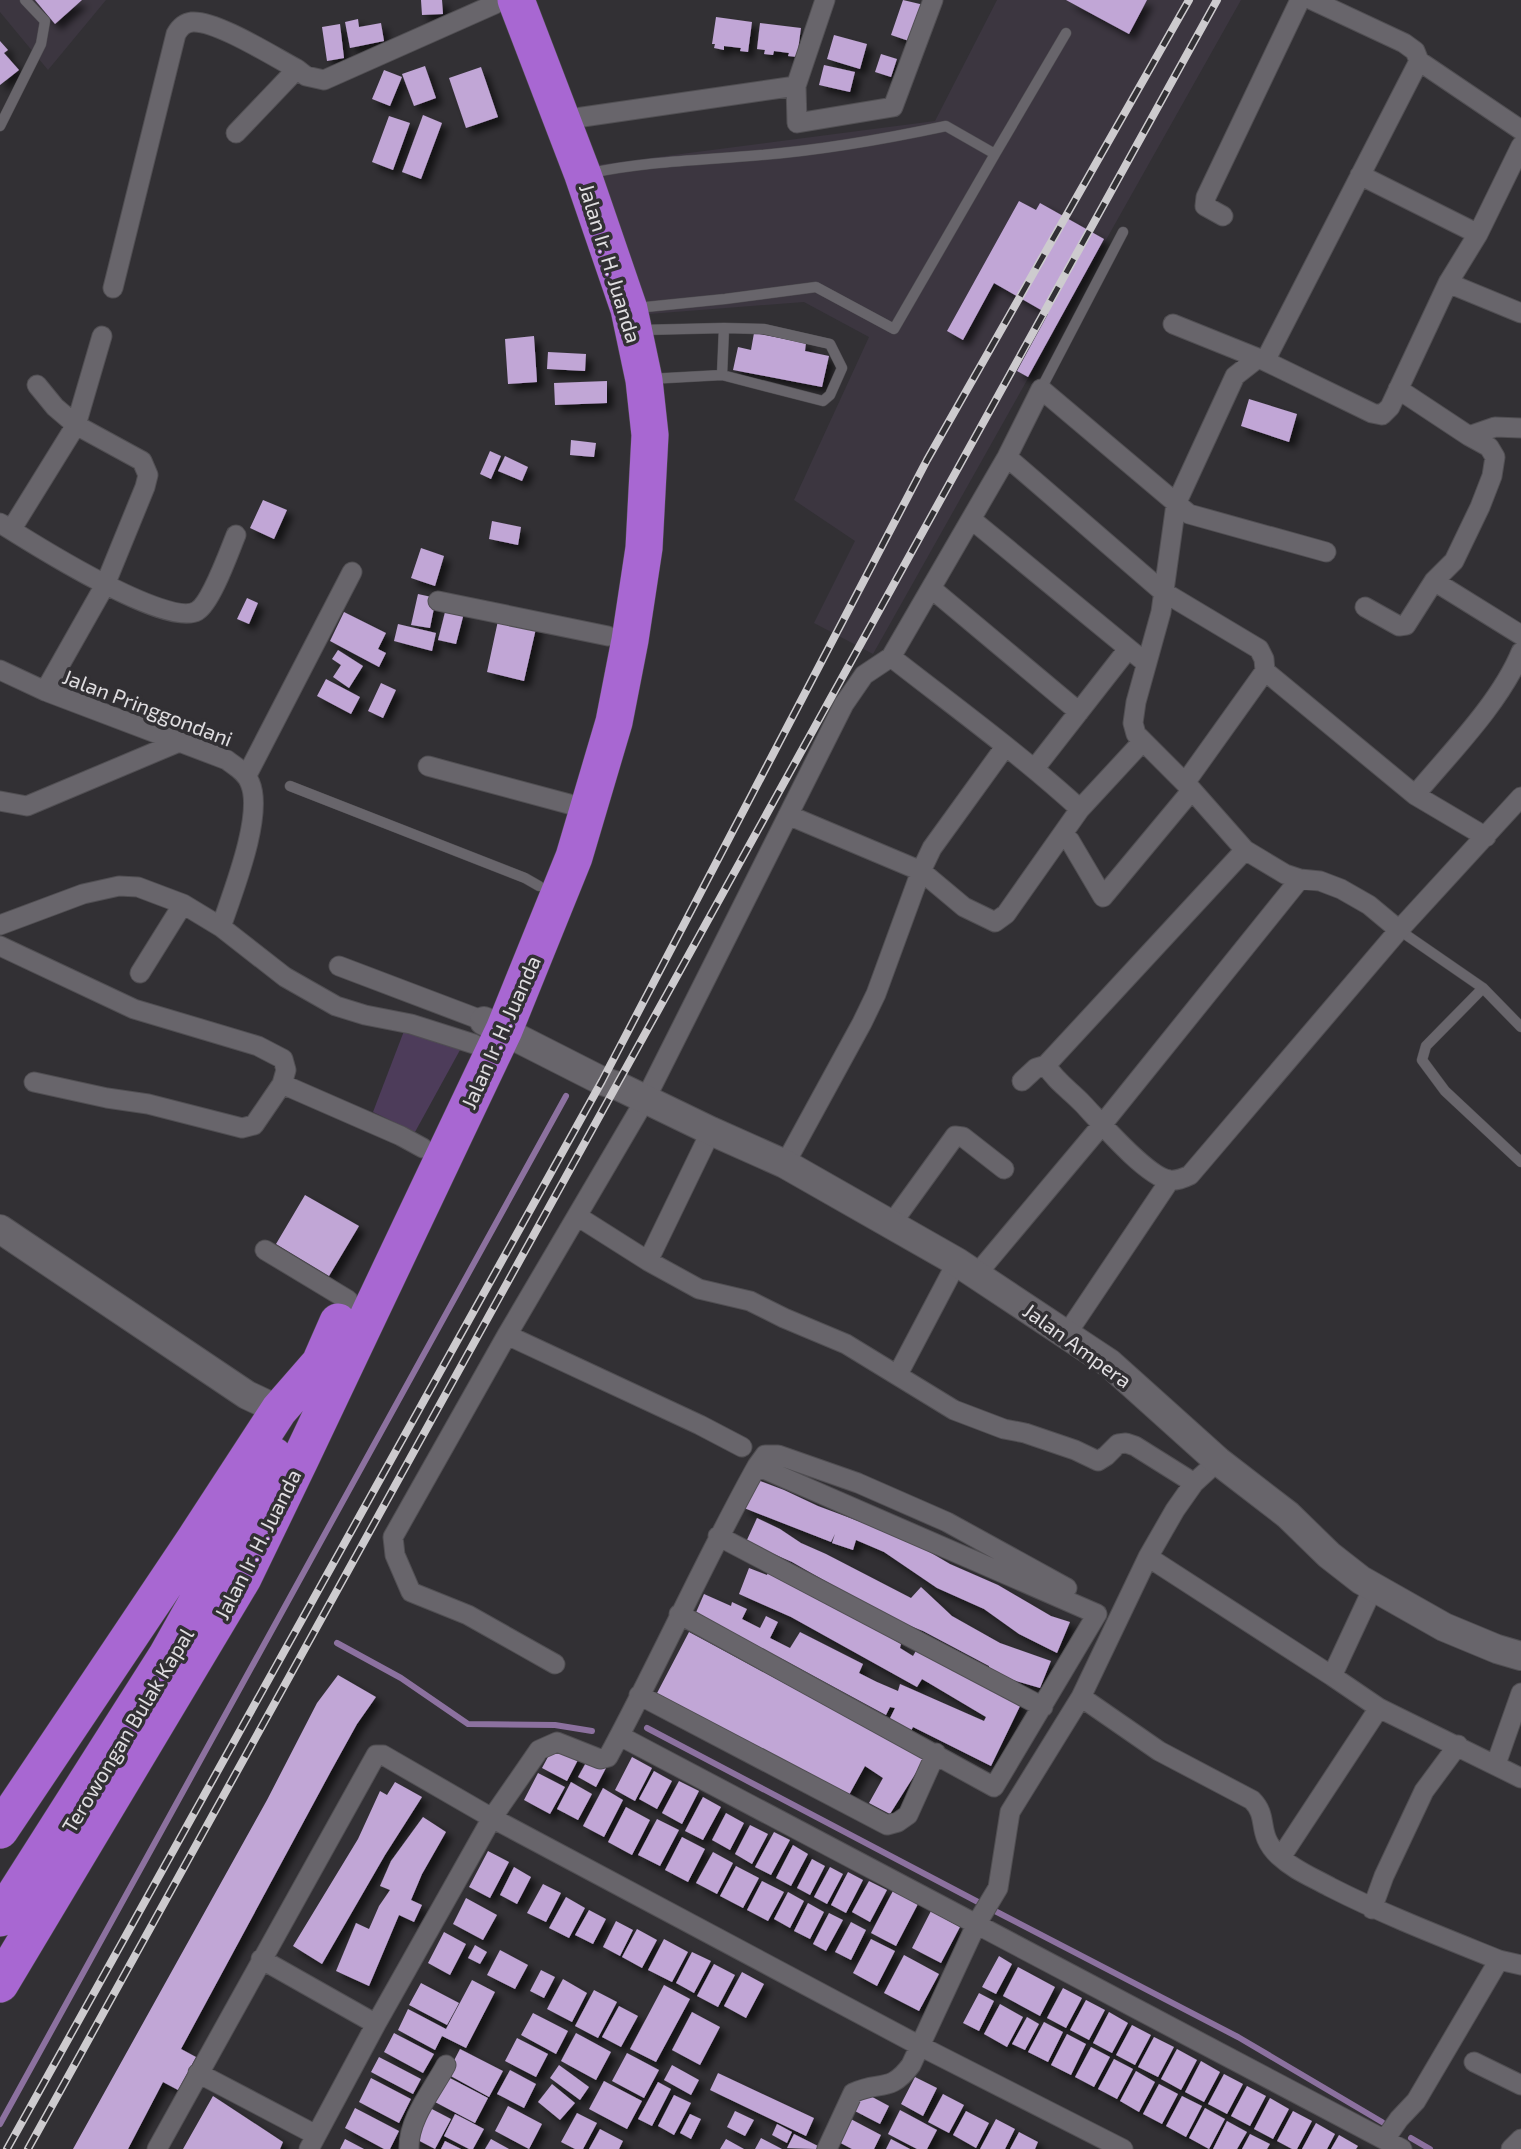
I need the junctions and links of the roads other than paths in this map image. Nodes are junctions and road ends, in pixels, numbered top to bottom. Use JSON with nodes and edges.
{"nodes":[{"id":1,"x":25,"y":0,"type":"edge"},
{"id":2,"x":825,"y":0,"type":"edge"},
{"id":3,"x":935,"y":0,"type":"edge"},
{"id":4,"x":1300,"y":0,"type":"edge"},
{"id":5,"x":1312,"y":0,"type":"edge"},
{"id":6,"x":501,"y":1,"type":"edge"},
{"id":7,"x":1340,"y":6,"type":"edge"},
{"id":8,"x":1066,"y":33,"type":"dead end"},
{"id":9,"x":1419,"y":61,"type":"junction"},
{"id":10,"x":297,"y":69,"type":"junction"},
{"id":11,"x":796,"y":86,"type":"junction"},
{"id":12,"x":562,"y":120,"type":"junction"},
{"id":13,"x":0,"y":126,"type":"edge"},
{"id":14,"x":1521,"y":130,"type":"edge"},
{"id":15,"x":236,"y":133,"type":"dead end"},
{"id":16,"x":1521,"y":146,"type":"edge"},
{"id":17,"x":995,"y":154,"type":"junction"},
{"id":18,"x":583,"y":175,"type":"junction"},
{"id":19,"x":1360,"y":175,"type":"junction"},
{"id":20,"x":1223,"y":216,"type":"dead end"},
{"id":21,"x":1123,"y":232,"type":"dead end"},
{"id":22,"x":1478,"y":234,"type":"junction"},
{"id":23,"x":1448,"y":284,"type":"junction"},
{"id":24,"x":113,"y":288,"type":"dead end"},
{"id":25,"x":1521,"y":313,"type":"edge"},
{"id":26,"x":624,"y":317,"type":"junction"},
{"id":27,"x":1173,"y":324,"type":"dead end"},
{"id":28,"x":724,"y":328,"type":"junction"},
{"id":29,"x":102,"y":337,"type":"dead end"},
{"id":30,"x":1262,"y":359,"type":"junction"},
{"id":31,"x":722,"y":375,"type":"junction"},
{"id":32,"x":644,"y":380,"type":"junction"},
{"id":33,"x":37,"y":385,"type":"dead end"},
{"id":34,"x":1041,"y":389,"type":"junction"},
{"id":35,"x":1398,"y":389,"type":"junction"},
{"id":36,"x":76,"y":425,"type":"junction"},
{"id":37,"x":1521,"y":428,"type":"edge"},
{"id":38,"x":1469,"y":436,"type":"junction"},
{"id":39,"x":1007,"y":457,"type":"junction"},
{"id":40,"x":1176,"y":504,"type":"junction"},
{"id":41,"x":971,"y":519,"type":"junction"},
{"id":42,"x":6,"y":526,"type":"edge"},
{"id":43,"x":236,"y":535,"type":"dead end"},
{"id":44,"x":1326,"y":552,"type":"dead end"},
{"id":45,"x":352,"y":572,"type":"dead end"},
{"id":46,"x":1434,"y":580,"type":"junction"},
{"id":47,"x":105,"y":585,"type":"junction"},
{"id":48,"x":932,"y":589,"type":"junction"},
{"id":49,"x":1163,"y":592,"type":"junction"},
{"id":50,"x":438,"y":601,"type":"dead end"},
{"id":51,"x":1365,"y":607,"type":"dead end"},
{"id":52,"x":1521,"y":635,"type":"edge"},
{"id":53,"x":608,"y":636,"type":"junction"},
{"id":54,"x":1128,"y":649,"type":"junction"},
{"id":55,"x":1521,"y":652,"type":"edge"},
{"id":56,"x":891,"y":657,"type":"junction"},
{"id":57,"x":1146,"y":663,"type":"junction"},
{"id":58,"x":0,"y":670,"type":"edge"},
{"id":59,"x":1265,"y":671,"type":"junction"},
{"id":60,"x":45,"y":691,"type":"junction"},
{"id":61,"x":1079,"y":712,"type":"junction"},
{"id":62,"x":1143,"y":741,"type":"junction"},
{"id":63,"x":179,"y":742,"type":"junction"},
{"id":64,"x":1005,"y":747,"type":"junction"},
{"id":65,"x":428,"y":766,"type":"dead end"},
{"id":66,"x":1035,"y":768,"type":"junction"},
{"id":67,"x":247,"y":775,"type":"junction"},
{"id":68,"x":290,"y":786,"type":"dead end"},
{"id":69,"x":1188,"y":786,"type":"junction"},
{"id":70,"x":1415,"y":795,"type":"junction"},
{"id":71,"x":1521,"y":797,"type":"edge"},
{"id":72,"x":0,"y":801,"type":"edge"},
{"id":73,"x":569,"y":804,"type":"junction"},
{"id":74,"x":27,"y":806,"type":"junction"},
{"id":75,"x":1080,"y":809,"type":"junction"},
{"id":76,"x":788,"y":815,"type":"junction"},
{"id":77,"x":0,"y":817,"type":"edge"},
{"id":78,"x":1063,"y":835,"type":"junction"},
{"id":79,"x":1486,"y":836,"type":"junction"},
{"id":80,"x":1245,"y":850,"type":"junction"},
{"id":81,"x":921,"y":871,"type":"junction"},
{"id":82,"x":1300,"y":879,"type":"junction"},
{"id":83,"x":539,"y":886,"type":"junction"},
{"id":84,"x":183,"y":904,"type":"junction"},
{"id":85,"x":0,"y":925,"type":"edge"},
{"id":86,"x":221,"y":927,"type":"junction"},
{"id":87,"x":1399,"y":930,"type":"junction"},
{"id":88,"x":0,"y":946,"type":"edge"},
{"id":89,"x":339,"y":966,"type":"dead end"},
{"id":90,"x":140,"y":973,"type":"dead end"},
{"id":91,"x":1483,"y":988,"type":"junction"},
{"id":92,"x":1521,"y":1027,"type":"edge"},
{"id":93,"x":487,"y":1032,"type":"junction"},
{"id":94,"x":1046,"y":1065,"type":"junction"},
{"id":95,"x":1023,"y":1081,"type":"dead end"},
{"id":96,"x":34,"y":1082,"type":"dead end"},
{"id":97,"x":282,"y":1084,"type":"junction"},
{"id":98,"x":645,"y":1100,"type":"junction"},
{"id":99,"x":1101,"y":1126,"type":"junction"},
{"id":100,"x":711,"y":1131,"type":"junction"},
{"id":101,"x":422,"y":1148,"type":"junction"},
{"id":102,"x":1521,"y":1162,"type":"edge"},
{"id":103,"x":785,"y":1164,"type":"junction"},
{"id":104,"x":1004,"y":1169,"type":"dead end"},
{"id":105,"x":1170,"y":1180,"type":"junction"},
{"id":106,"x":577,"y":1216,"type":"junction"},
{"id":107,"x":892,"y":1223,"type":"junction"},
{"id":108,"x":1,"y":1233,"type":"edge"},
{"id":109,"x":265,"y":1250,"type":"dead end"},
{"id":110,"x":648,"y":1261,"type":"junction"},
{"id":111,"x":967,"y":1268,"type":"junction"},
{"id":112,"x":363,"y":1299,"type":"junction"},
{"id":113,"x":507,"y":1335,"type":"junction"},
{"id":114,"x":1066,"y":1335,"type":"junction"},
{"id":115,"x":320,"y":1363,"type":"junction"},
{"id":116,"x":898,"y":1374,"type":"junction"},
{"id":117,"x":263,"y":1403,"type":"junction"},
{"id":118,"x":742,"y":1447,"type":"dead end"},
{"id":119,"x":1217,"y":1461,"type":"junction"},
{"id":120,"x":757,"y":1465,"type":"junction"},
{"id":121,"x":1194,"y":1483,"type":"junction"},
{"id":122,"x":718,"y":1536,"type":"junction"},
{"id":123,"x":1148,"y":1557,"type":"junction"},
{"id":124,"x":1373,"y":1588,"type":"junction"},
{"id":125,"x":679,"y":1614,"type":"junction"},
{"id":126,"x":1120,"y":1617,"type":"junction"},
{"id":127,"x":1521,"y":1656,"type":"edge"},
{"id":128,"x":555,"y":1664,"type":"dead end"},
{"id":129,"x":1332,"y":1676,"type":"junction"},
{"id":130,"x":1521,"y":1693,"type":"edge"},
{"id":131,"x":639,"y":1695,"type":"junction"},
{"id":132,"x":1080,"y":1696,"type":"junction"},
{"id":133,"x":1043,"y":1707,"type":"junction"},
{"id":134,"x":1379,"y":1708,"type":"junction"},
{"id":135,"x":620,"y":1736,"type":"junction"},
{"id":136,"x":1458,"y":1745,"type":"junction"},
{"id":137,"x":936,"y":1753,"type":"junction"},
{"id":138,"x":1496,"y":1764,"type":"junction"},
{"id":139,"x":1521,"y":1778,"type":"edge"},
{"id":140,"x":492,"y":1818,"type":"junction"},
{"id":141,"x":0,"y":1830,"type":"edge"},
{"id":142,"x":1281,"y":1857,"type":"junction"},
{"id":143,"x":1373,"y":1909,"type":"junction"},
{"id":144,"x":0,"y":1918,"type":"edge"},
{"id":145,"x":977,"y":1923,"type":"junction"},
{"id":146,"x":0,"y":1943,"type":"edge"},
{"id":147,"x":261,"y":1959,"type":"junction"},
{"id":148,"x":1499,"y":1961,"type":"junction"},
{"id":149,"x":1521,"y":1965,"type":"edge"},
{"id":150,"x":0,"y":1984,"type":"edge"},
{"id":151,"x":376,"y":2024,"type":"junction"},
{"id":152,"x":922,"y":2047,"type":"junction"},
{"id":153,"x":1474,"y":2062,"type":"dead end"},
{"id":154,"x":446,"y":2065,"type":"dead end"},
{"id":155,"x":198,"y":2073,"type":"junction"},
{"id":156,"x":1521,"y":2085,"type":"edge"},
{"id":157,"x":1521,"y":2139,"type":"edge"},
{"id":158,"x":313,"y":2142,"type":"edge"},
{"id":159,"x":1394,"y":2144,"type":"edge"},
{"id":160,"x":157,"y":2149,"type":"edge"},
{"id":161,"x":410,"y":2149,"type":"edge"},
{"id":162,"x":827,"y":2149,"type":"edge"},
{"id":163,"x":1123,"y":2149,"type":"edge"},
{"id":164,"x":1511,"y":2149,"type":"edge"}],
"edges":[{"from":1,"to":13,"type":"lane"},
{"from":2,"to":11,"type":"street"},
{"from":3,"to":11,"type":"street"},
{"from":4,"to":20,"type":"street"},
{"from":5,"to":7,"type":"street"},
{"from":6,"to":10,"type":"street"},
{"from":6,"to":12,"type":"highway","name":"Jalan Ir. H. Juanda"},
{"from":6,"to":26,"type":"highway","name":"Jalan Ir. H. Juanda"},
{"from":7,"to":9,"type":"street"},
{"from":8,"to":17,"type":"lane"},
{"from":9,"to":14,"type":"street"},
{"from":9,"to":19,"type":"street"},
{"from":10,"to":15,"type":"street"},
{"from":10,"to":24,"type":"street"},
{"from":11,"to":12,"type":"street"},
{"from":12,"to":18,"type":"highway","name":"Jalan Ir. H. Juanda"},
{"from":16,"to":22,"type":"street"},
{"from":17,"to":18,"type":"lane"},
{"from":17,"to":26,"type":"lane"},
{"from":18,"to":26,"type":"highway","name":"Jalan Ir. H. Juanda"},
{"from":19,"to":22,"type":"street"},
{"from":19,"to":30,"type":"street"},
{"from":21,"to":34,"type":"lane"},
{"from":22,"to":23,"type":"street"},
{"from":23,"to":25,"type":"street"},
{"from":23,"to":35,"type":"street"},
{"from":26,"to":28,"type":"lane"},
{"from":26,"to":32,"type":"highway","name":"Jalan Ir. H. Juanda"},
{"from":26,"to":53,"type":"highway","name":"Jalan Ir. H. Juanda"},
{"from":27,"to":30,"type":"street"},
{"from":28,"to":31,"type":"lane"},
{"from":28,"to":31,"type":"lane"},
{"from":29,"to":36,"type":"street"},
{"from":30,"to":35,"type":"street"},
{"from":30,"to":40,"type":"street"},
{"from":31,"to":32,"type":"lane"},
{"from":32,"to":93,"type":"highway","name":"Jalan Ir. H. Juanda"},
{"from":33,"to":36,"type":"street"},
{"from":34,"to":39,"type":"street"},
{"from":34,"to":40,"type":"street"},
{"from":35,"to":38,"type":"street"},
{"from":36,"to":42,"type":"street"},
{"from":36,"to":47,"type":"street"},
{"from":37,"to":38,"type":"street"},
{"from":38,"to":46,"type":"street"},
{"from":39,"to":41,"type":"street"},
{"from":39,"to":49,"type":"street"},
{"from":40,"to":44,"type":"street"},
{"from":40,"to":49,"type":"street"},
{"from":41,"to":48,"type":"street"},
{"from":41,"to":54,"type":"street"},
{"from":42,"to":47,"type":"street"},
{"from":43,"to":47,"type":"street"},
{"from":45,"to":67,"type":"street"},
{"from":46,"to":51,"type":"street"},
{"from":46,"to":52,"type":"street"},
{"from":47,"to":60,"type":"street"},
{"from":48,"to":56,"type":"street"},
{"from":48,"to":61,"type":"street"},
{"from":49,"to":57,"type":"street"},
{"from":49,"to":59,"type":"street"},
{"from":50,"to":53,"type":"street"},
{"from":53,"to":73,"type":"highway","name":"Jalan Ir. H. Juanda"},
{"from":54,"to":57,"type":"street"},
{"from":54,"to":61,"type":"street"},
{"from":55,"to":70,"type":"street"},
{"from":56,"to":64,"type":"street"},
{"from":56,"to":76,"type":"street"},
{"from":57,"to":62,"type":"street"},
{"from":58,"to":60,"type":"street","name":"Jalan Pringgondani"},
{"from":59,"to":69,"type":"street"},
{"from":59,"to":70,"type":"street"},
{"from":60,"to":63,"type":"street","name":"Jalan Pringgondani"},
{"from":61,"to":66,"type":"street"},
{"from":62,"to":69,"type":"street"},
{"from":62,"to":75,"type":"street"},
{"from":63,"to":67,"type":"street","name":"Jalan Pringgondani"},
{"from":63,"to":74,"type":"street"},
{"from":64,"to":66,"type":"street"},
{"from":64,"to":81,"type":"street"},
{"from":65,"to":73,"type":"street"},
{"from":66,"to":75,"type":"street"},
{"from":67,"to":86,"type":"street","name":"Jalan Pringgondani"},
{"from":68,"to":83,"type":"lane"},
{"from":69,"to":78,"type":"street"},
{"from":69,"to":80,"type":"street"},
{"from":70,"to":79,"type":"street"},
{"from":71,"to":79,"type":"street"},
{"from":72,"to":74,"type":"street"},
{"from":73,"to":83,"type":"highway","name":"Jalan Ir. H. Juanda"},
{"from":74,"to":77,"type":"street"},
{"from":75,"to":78,"type":"street"},
{"from":76,"to":81,"type":"street"},
{"from":76,"to":98,"type":"street"},
{"from":78,"to":81,"type":"street"},
{"from":79,"to":87,"type":"street"},
{"from":80,"to":82,"type":"street"},
{"from":80,"to":94,"type":"street"},
{"from":81,"to":103,"type":"street"},
{"from":82,"to":87,"type":"street"},
{"from":82,"to":99,"type":"street"},
{"from":83,"to":93,"type":"highway","name":"Jalan Ir. H. Juanda"},
{"from":84,"to":85,"type":"street"},
{"from":84,"to":86,"type":"street"},
{"from":84,"to":90,"type":"street"},
{"from":86,"to":93,"type":"street"},
{"from":87,"to":91,"type":"lane"},
{"from":87,"to":105,"type":"street"},
{"from":88,"to":97,"type":"street"},
{"from":89,"to":93,"type":"street"},
{"from":91,"to":92,"type":"lane"},
{"from":91,"to":102,"type":"lane"},
{"from":93,"to":98,"type":"street","name":"Jalan Ampera"},
{"from":93,"to":101,"type":"highway","name":"Jalan Ir. H. Juanda"},
{"from":93,"to":112,"type":"highway","name":"Jalan Ir. H. Juanda"},
{"from":94,"to":95,"type":"street"},
{"from":94,"to":99,"type":"street"},
{"from":96,"to":97,"type":"street"},
{"from":97,"to":101,"type":"street"},
{"from":98,"to":100,"type":"street","name":"Jalan Ampera"},
{"from":98,"to":106,"type":"street"},
{"from":99,"to":105,"type":"street"},
{"from":99,"to":111,"type":"street"},
{"from":100,"to":103,"type":"street","name":"Jalan Ampera"},
{"from":100,"to":110,"type":"street"},
{"from":101,"to":112,"type":"highway","name":"Jalan Ir. H. Juanda"},
{"from":103,"to":107,"type":"street","name":"Jalan Ampera"},
{"from":104,"to":107,"type":"street"},
{"from":105,"to":114,"type":"street"},
{"from":106,"to":110,"type":"street"},
{"from":106,"to":113,"type":"street"},
{"from":107,"to":111,"type":"street","name":"Jalan Ampera"},
{"from":108,"to":117,"type":"street"},
{"from":109,"to":112,"type":"street"},
{"from":110,"to":116,"type":"street"},
{"from":111,"to":114,"type":"street","name":"Jalan Ampera"},
{"from":111,"to":116,"type":"street"},
{"from":112,"to":115,"type":"highway","name":"Jalan Ir. H. Juanda"},
{"from":112,"to":146,"type":"highway","name":"Terowongan Bulak Kapal"},
{"from":112,"to":150,"type":"highway","name":"Jalan Ir. H. Juanda"},
{"from":113,"to":118,"type":"street"},
{"from":113,"to":128,"type":"street"},
{"from":114,"to":119,"type":"street","name":"Jalan Ampera"},
{"from":115,"to":117,"type":"highway","name":"Jalan Ir. H. Juanda"},
{"from":115,"to":144,"type":"highway","name":"Terowongan Bulak Kapal"},
{"from":116,"to":121,"type":"street"},
{"from":117,"to":141,"type":"highway","name":"Jalan Ir. H. Juanda"},
{"from":119,"to":121,"type":"street"},
{"from":119,"to":124,"type":"street","name":"Jalan Ampera"},
{"from":120,"to":122,"type":"street"},
{"from":120,"to":126,"type":"street"},
{"from":120,"to":133,"type":"street"},
{"from":121,"to":123,"type":"street"},
{"from":122,"to":125,"type":"street"},
{"from":122,"to":133,"type":"street"},
{"from":123,"to":126,"type":"street"},
{"from":123,"to":129,"type":"street"},
{"from":124,"to":127,"type":"street","name":"Jalan Ampera"},
{"from":124,"to":129,"type":"street"},
{"from":125,"to":131,"type":"street"},
{"from":125,"to":137,"type":"street"},
{"from":126,"to":132,"type":"street"},
{"from":129,"to":134,"type":"street"},
{"from":130,"to":138,"type":"street"},
{"from":131,"to":135,"type":"street"},
{"from":131,"to":137,"type":"street"},
{"from":132,"to":142,"type":"street"},
{"from":132,"to":145,"type":"street"},
{"from":133,"to":137,"type":"street"},
{"from":134,"to":136,"type":"street"},
{"from":134,"to":142,"type":"street"},
{"from":135,"to":140,"type":"street"},
{"from":135,"to":145,"type":"street"},
{"from":136,"to":138,"type":"street"},
{"from":136,"to":143,"type":"street"},
{"from":138,"to":139,"type":"street"},
{"from":140,"to":147,"type":"street"},
{"from":140,"to":151,"type":"street"},
{"from":140,"to":152,"type":"street"},
{"from":142,"to":143,"type":"street"},
{"from":143,"to":148,"type":"street"},
{"from":145,"to":152,"type":"street"},
{"from":145,"to":159,"type":"street"},
{"from":147,"to":151,"type":"street"},
{"from":147,"to":155,"type":"street"},
{"from":148,"to":149,"type":"street"},
{"from":148,"to":159,"type":"street"},
{"from":151,"to":158,"type":"street"},
{"from":152,"to":162,"type":"street"},
{"from":152,"to":163,"type":"street"},
{"from":153,"to":156,"type":"street"},
{"from":154,"to":161,"type":"street"},
{"from":155,"to":158,"type":"street"},
{"from":155,"to":160,"type":"street"},
{"from":157,"to":164,"type":"street"}]}
